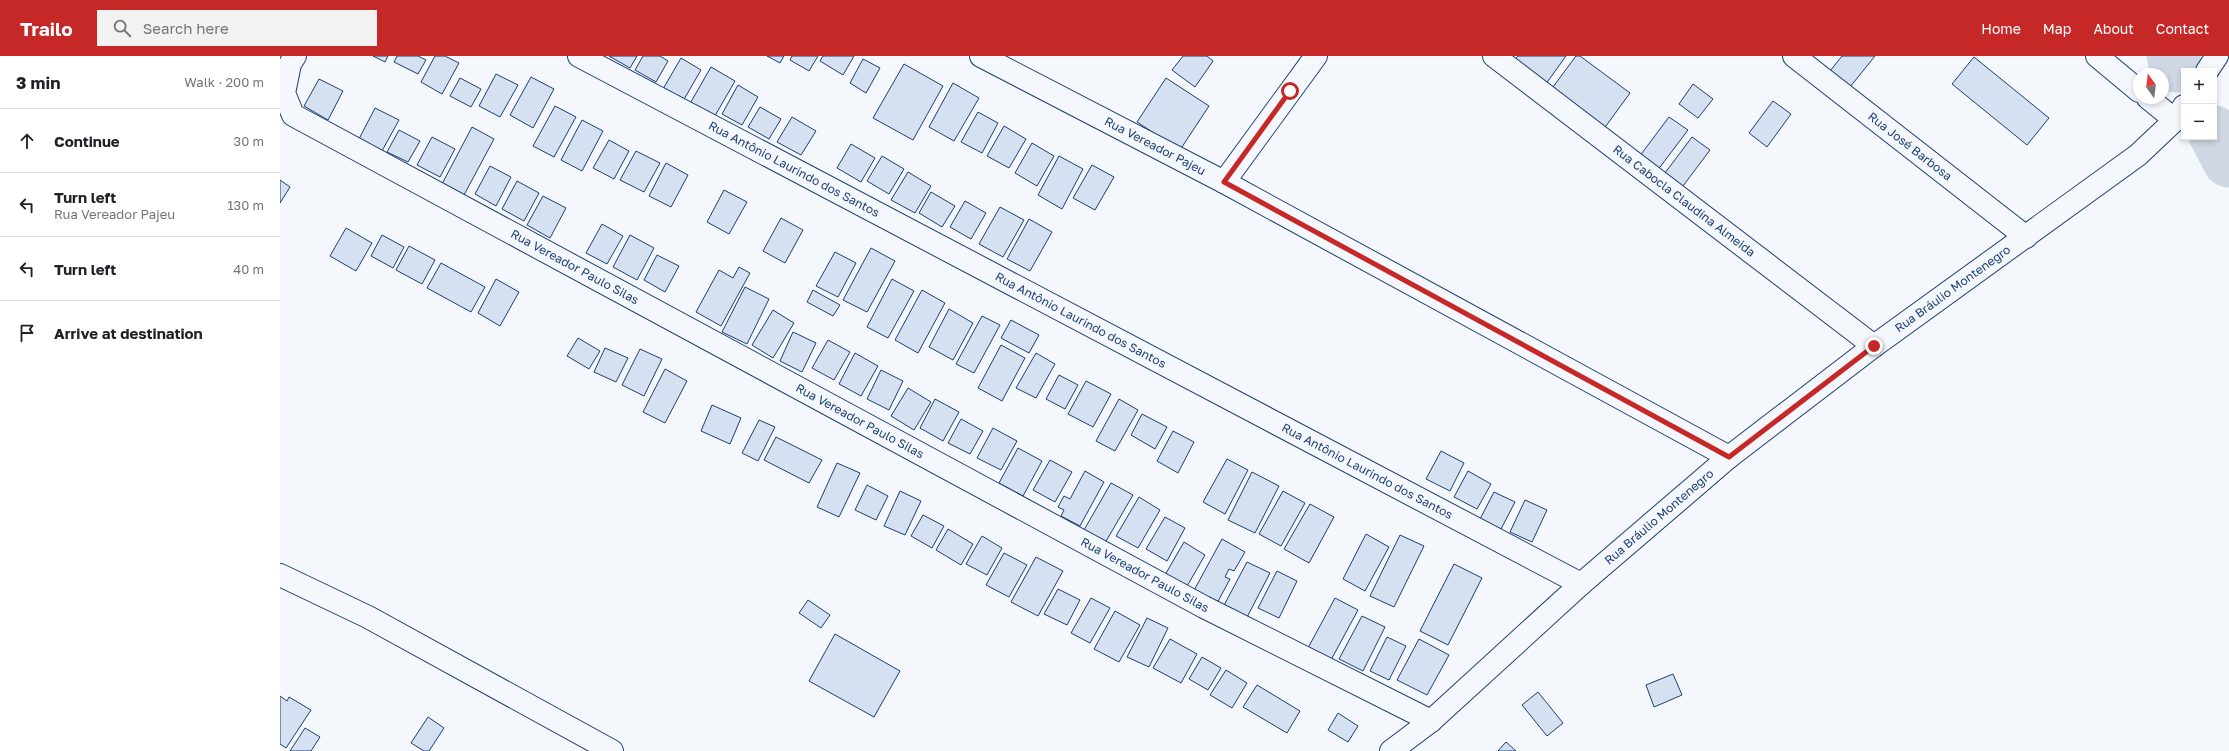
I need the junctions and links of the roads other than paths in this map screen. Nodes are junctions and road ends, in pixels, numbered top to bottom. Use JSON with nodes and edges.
{"nodes":[{"id":1,"x":295,"y":56,"type":"edge"},
{"id":2,"x":580,"y":56,"type":"edge"},
{"id":3,"x":981,"y":56,"type":"edge"},
{"id":4,"x":1316,"y":56,"type":"edge"},
{"id":5,"x":1494,"y":56,"type":"edge"},
{"id":6,"x":1794,"y":56,"type":"edge"},
{"id":7,"x":2097,"y":56,"type":"edge"},
{"id":8,"x":2217,"y":56,"type":"edge"},
{"id":9,"x":2209,"y":68,"type":"edge"},
{"id":10,"x":2133,"y":85,"type":"edge"},
{"id":11,"x":2160,"y":104,"type":"edge"},
{"id":12,"x":2179,"y":113,"type":"edge"},
{"id":13,"x":1224,"y":182,"type":"junction"},
{"id":14,"x":2026,"y":237,"type":"junction"},
{"id":15,"x":1874,"y":346,"type":"junction"},
{"id":16,"x":1729,"y":457,"type":"junction"},
{"id":17,"x":280,"y":575,"type":"edge"},
{"id":18,"x":1581,"y":584,"type":"junction"},
{"id":19,"x":1431,"y":721,"type":"junction"},
{"id":20,"x":612,"y":751,"type":"edge"},
{"id":21,"x":1391,"y":751,"type":"edge"}],
"edges":[{"from":1,"to":19,"type":"street","name":"Rua Vereador Paulo Silas"},
{"from":2,"to":18,"type":"street","name":"Rua Antônio Laurindo dos Santos"},
{"from":3,"to":13,"type":"street","name":"Rua Vereador Pajeu"},
{"from":4,"to":13,"type":"street"},
{"from":5,"to":15,"type":"street","name":"Rua Cabocla Claudina Almeida"},
{"from":6,"to":14,"type":"street","name":"Rua José Barbosa"},
{"from":7,"to":10,"type":"street"},
{"from":8,"to":9,"type":"street"},
{"from":11,"to":12,"type":"street"},
{"from":12,"to":14,"type":"street","name":"Rua Bráulio Montenegro"},
{"from":13,"to":16,"type":"street","name":"Rua Vereador Pajeu"},
{"from":14,"to":15,"type":"street","name":"Rua Bráulio Montenegro"},
{"from":15,"to":16,"type":"street","name":"Rua Bráulio Montenegro"},
{"from":16,"to":18,"type":"street","name":"Rua Bráulio Montenegro"},
{"from":17,"to":20,"type":"street"},
{"from":18,"to":19,"type":"street","name":"Rua Bráulio Montenegro"},
{"from":19,"to":21,"type":"street","name":"Rua Bráulio Montenegro"}]}
